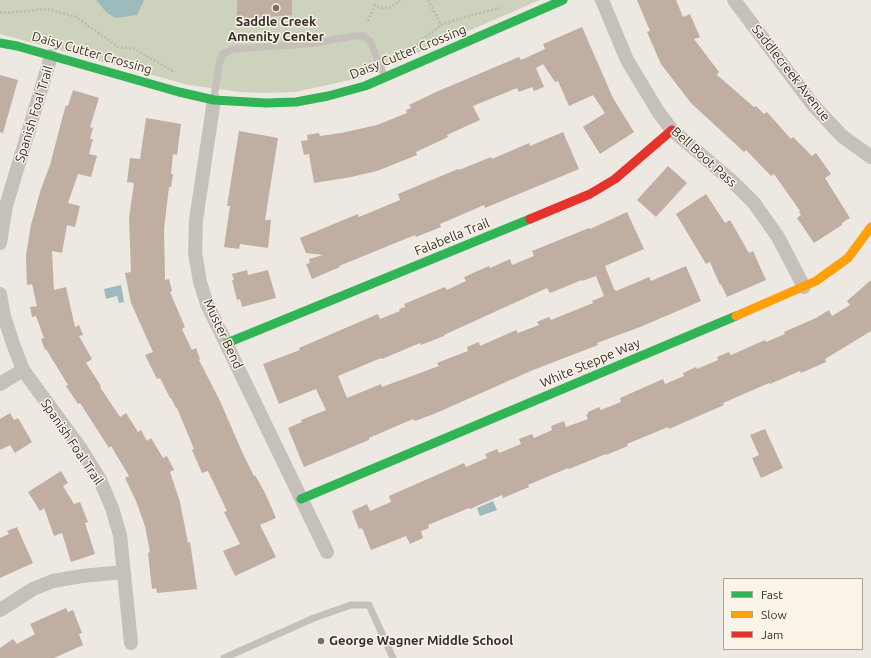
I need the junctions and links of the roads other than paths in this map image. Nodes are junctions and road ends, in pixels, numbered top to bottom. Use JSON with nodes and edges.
{"nodes":[{"id":1,"x":563,"y":0,"type":"edge"},
{"id":2,"x":602,"y":0,"type":"edge"},
{"id":3,"x":734,"y":0,"type":"edge"},
{"id":4,"x":0,"y":43,"type":"edge"},
{"id":5,"x":51,"y":56,"type":"junction"},
{"id":6,"x":386,"y":78,"type":"junction"},
{"id":7,"x":214,"y":100,"type":"junction"},
{"id":8,"x":672,"y":130,"type":"junction"},
{"id":9,"x":871,"y":157,"type":"edge"},
{"id":10,"x":871,"y":226,"type":"edge"},
{"id":11,"x":0,"y":243,"type":"edge"},
{"id":12,"x":804,"y":287,"type":"junction"},
{"id":13,"x":0,"y":294,"type":"edge"},
{"id":14,"x":227,"y":343,"type":"junction"},
{"id":15,"x":23,"y":370,"type":"junction"},
{"id":16,"x":0,"y":384,"type":"edge"},
{"id":17,"x":301,"y":499,"type":"junction"},
{"id":18,"x":327,"y":552,"type":"dead end"},
{"id":19,"x":123,"y":572,"type":"junction"},
{"id":20,"x":0,"y":610,"type":"edge"},
{"id":21,"x":131,"y":644,"type":"dead end"},
{"id":22,"x":224,"y":658,"type":"edge"},
{"id":23,"x":393,"y":658,"type":"edge"}],
"edges":[{"from":1,"to":6,"type":"street","name":"Daisy Cutter Crossing"},
{"from":2,"to":8,"type":"street","name":"Bell Boot Pass"},
{"from":3,"to":9,"type":"street","name":"Saddlecreek Avenue"},
{"from":4,"to":5,"type":"street","name":"Daisy Cutter Crossing"},
{"from":5,"to":7,"type":"street","name":"Daisy Cutter Crossing"},
{"from":5,"to":11,"type":"street","name":"Spanish Foal Trail"},
{"from":6,"to":7,"type":"street","name":"Daisy Cutter Crossing"},
{"from":6,"to":7,"type":"lane"},
{"from":7,"to":14,"type":"street","name":"Muster Bend"},
{"from":8,"to":12,"type":"street","name":"Bell Boot Pass"},
{"from":8,"to":14,"type":"street","name":"Falabella Trail"},
{"from":10,"to":12,"type":"street","name":"White Steppe Way"},
{"from":12,"to":17,"type":"street","name":"White Steppe Way"},
{"from":13,"to":15,"type":"street","name":"Spanish Foal Trail"},
{"from":14,"to":17,"type":"street","name":"Muster Bend"},
{"from":15,"to":16,"type":"street"},
{"from":15,"to":19,"type":"street","name":"Spanish Foal Trail"},
{"from":17,"to":18,"type":"street","name":"Muster Bend"},
{"from":19,"to":20,"type":"street"},
{"from":19,"to":21,"type":"street","name":"Spanish Foal Trail"},
{"from":22,"to":23,"type":"lane"}]}
